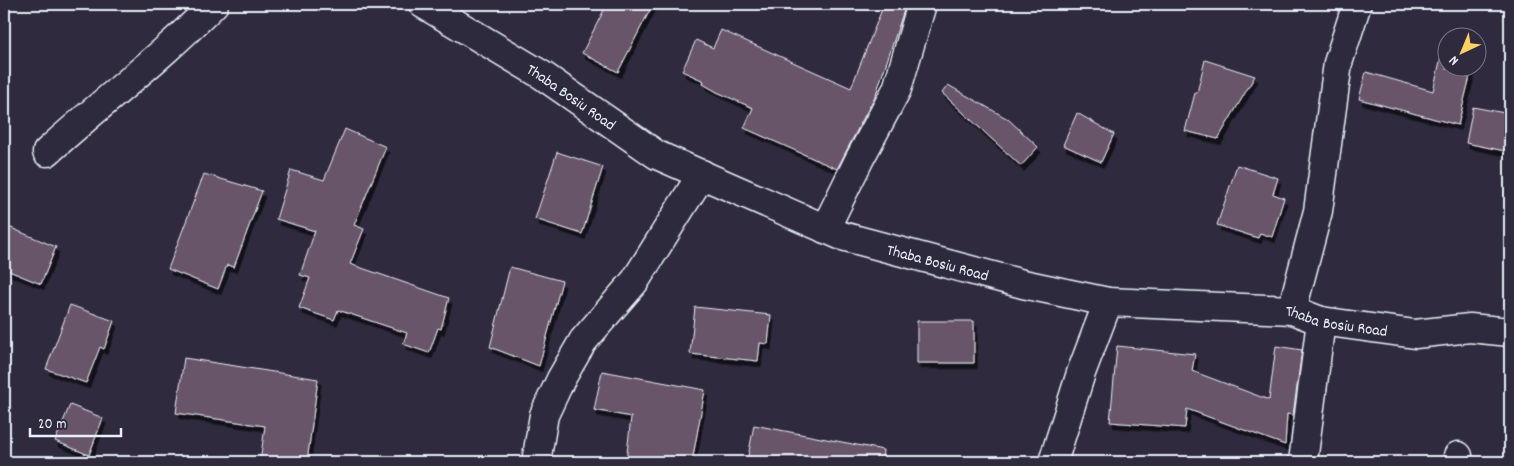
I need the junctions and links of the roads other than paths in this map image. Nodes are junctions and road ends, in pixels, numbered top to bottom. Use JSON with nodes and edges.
{"nodes":[{"id":1,"x":214,"y":4,"type":"edge"},
{"id":2,"x":424,"y":4,"type":"edge"},
{"id":3,"x":922,"y":4,"type":"edge"},
{"id":4,"x":1356,"y":4,"type":"edge"},
{"id":5,"x":48,"y":152,"type":"dead end"},
{"id":6,"x":702,"y":174,"type":"junction"},
{"id":7,"x":825,"y":229,"type":"junction"},
{"id":8,"x":1108,"y":302,"type":"junction"},
{"id":9,"x":1292,"y":310,"type":"junction"},
{"id":10,"x":1321,"y":321,"type":"junction"},
{"id":11,"x":1510,"y":332,"type":"edge"},
{"id":12,"x":536,"y":462,"type":"edge"},
{"id":13,"x":1053,"y":462,"type":"edge"},
{"id":14,"x":1303,"y":462,"type":"edge"}],
"edges":[{"from":1,"to":5,"type":"street"},
{"from":2,"to":6,"type":"street","name":"Thaba Bosiu Road"},
{"from":3,"to":7,"type":"street"},
{"from":4,"to":9,"type":"street"},
{"from":6,"to":7,"type":"street","name":"Thaba Bosiu Road"},
{"from":6,"to":12,"type":"street"},
{"from":7,"to":8,"type":"street","name":"Thaba Bosiu Road"},
{"from":8,"to":9,"type":"street","name":"Thaba Bosiu Road"},
{"from":8,"to":13,"type":"street"},
{"from":9,"to":10,"type":"street","name":"Thaba Bosiu Road"},
{"from":10,"to":11,"type":"street","name":"Thaba Bosiu Road"},
{"from":10,"to":14,"type":"street"}]}
